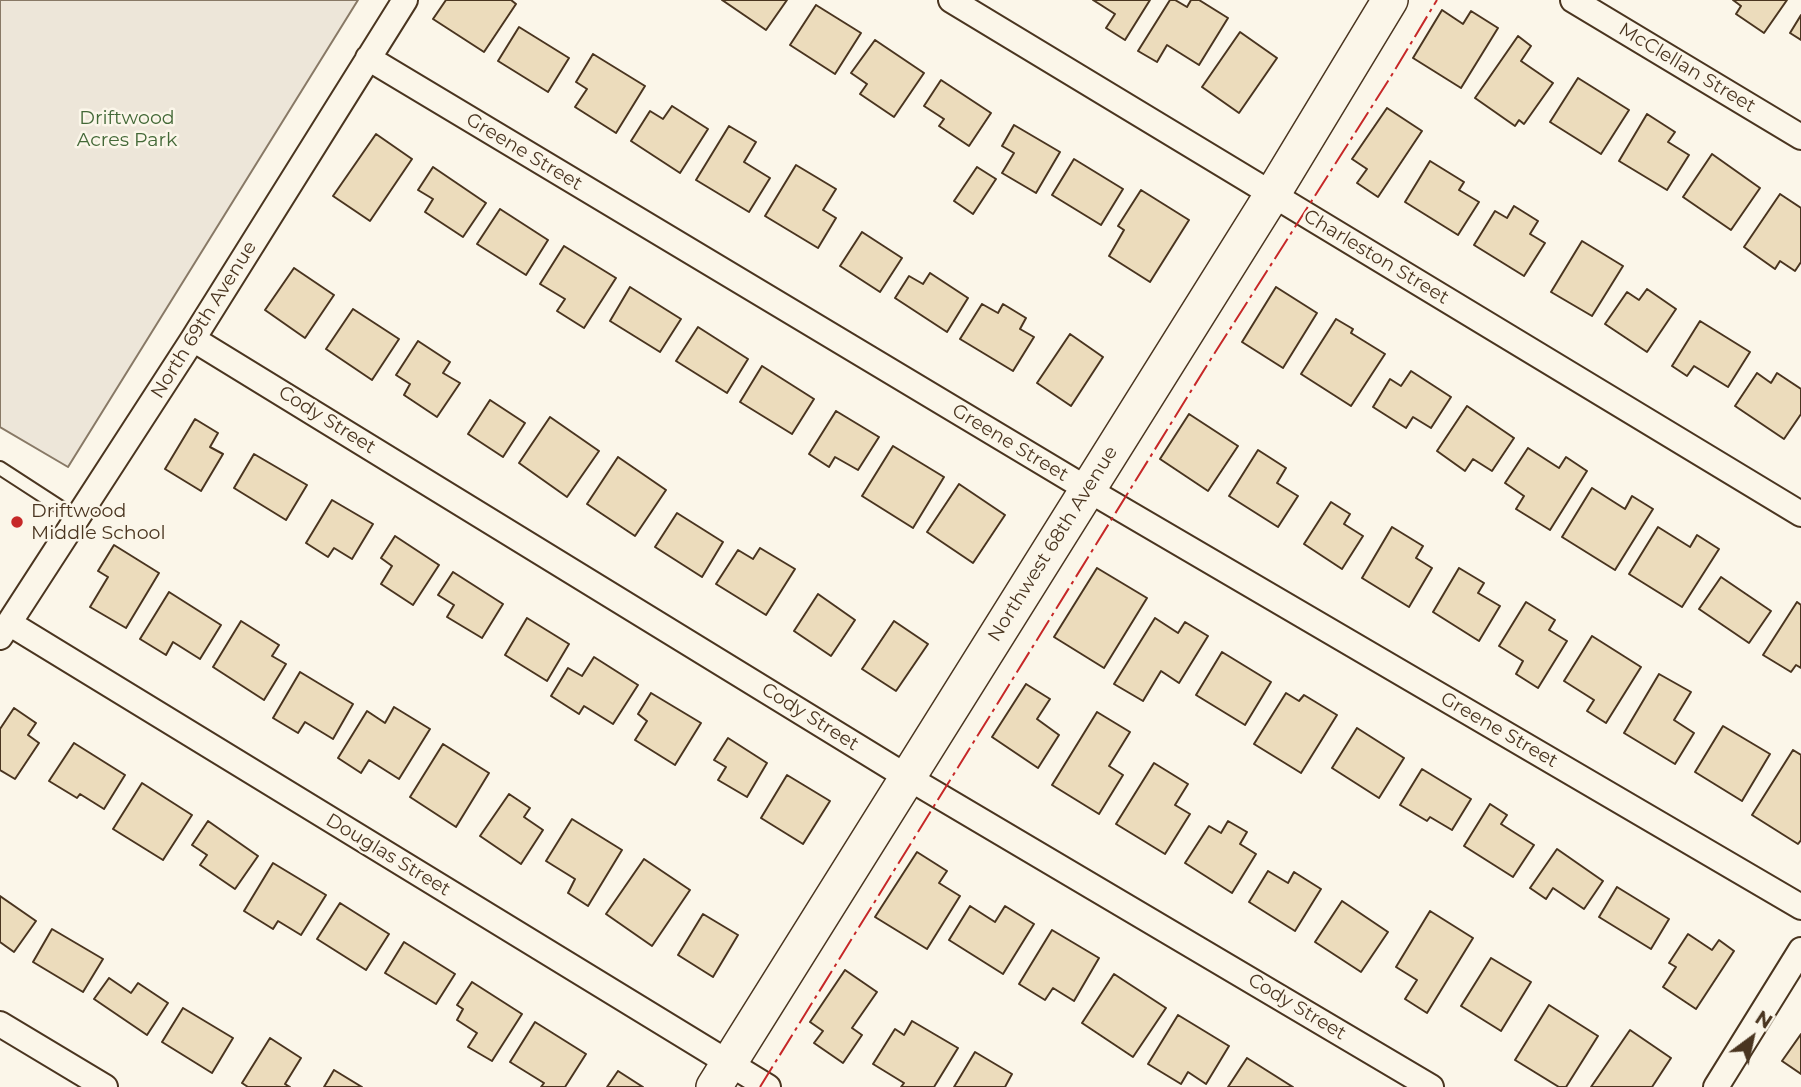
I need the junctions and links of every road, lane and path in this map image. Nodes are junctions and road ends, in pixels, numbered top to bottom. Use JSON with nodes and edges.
{"nodes":[{"id":1,"x":405,"y":0,"type":"edge"},
{"id":2,"x":951,"y":0,"type":"edge"},
{"id":3,"x":1390,"y":0,"type":"edge"},
{"id":4,"x":1573,"y":0,"type":"edge"},
{"id":5,"x":368,"y":58,"type":"junction"},
{"id":6,"x":1801,"y":137,"type":"edge"},
{"id":7,"x":1272,"y":195,"type":"junction"},
{"id":8,"x":193,"y":339,"type":"junction"},
{"id":9,"x":1,"y":472,"type":"edge"},
{"id":10,"x":1087,"y":489,"type":"junction"},
{"id":11,"x":1801,"y":514,"type":"edge"},
{"id":12,"x":77,"y":518,"type":"junction"},
{"id":13,"x":4,"y":630,"type":"edge"},
{"id":14,"x":907,"y":777,"type":"junction"},
{"id":15,"x":1801,"y":907,"type":"edge"},
{"id":16,"x":1801,"y":950,"type":"edge"},
{"id":17,"x":0,"y":1024,"type":"edge"},
{"id":18,"x":721,"y":1075,"type":"edge"},
{"id":19,"x":105,"y":1087,"type":"edge"},
{"id":20,"x":768,"y":1087,"type":"edge"},
{"id":21,"x":1431,"y":1087,"type":"edge"},
{"id":22,"x":1716,"y":1087,"type":"edge"}],
"edges":[{"from":1,"to":5,"type":"street","name":"North 69th Avenue"},
{"from":2,"to":7,"type":"street","name":"Charleston Street"},
{"from":3,"to":7,"type":"street","name":"Northwest 68th Avenue"},
{"from":4,"to":6,"type":"street","name":"McClellan Street"},
{"from":5,"to":8,"type":"street","name":"North 69th Avenue"},
{"from":5,"to":10,"type":"street","name":"Greene Street"},
{"from":7,"to":10,"type":"street","name":"Northwest 68th Avenue"},
{"from":7,"to":11,"type":"street","name":"Charleston Street"},
{"from":8,"to":12,"type":"street","name":"North 69th Avenue"},
{"from":8,"to":14,"type":"street","name":"Cody Street"},
{"from":9,"to":12,"type":"lane"},
{"from":10,"to":14,"type":"street","name":"Northwest 68th Avenue"},
{"from":10,"to":15,"type":"street","name":"Greene Street"},
{"from":12,"to":13,"type":"street","name":"North 69th Avenue"},
{"from":13,"to":18,"type":"street","name":"Douglas Street"},
{"from":14,"to":18,"type":"street","name":"Northwest 68th Avenue"},
{"from":14,"to":21,"type":"street","name":"Cody Street"},
{"from":16,"to":22,"type":"street"},
{"from":17,"to":19,"type":"street"},
{"from":18,"to":20,"type":"street","name":"Douglas Street"}]}
